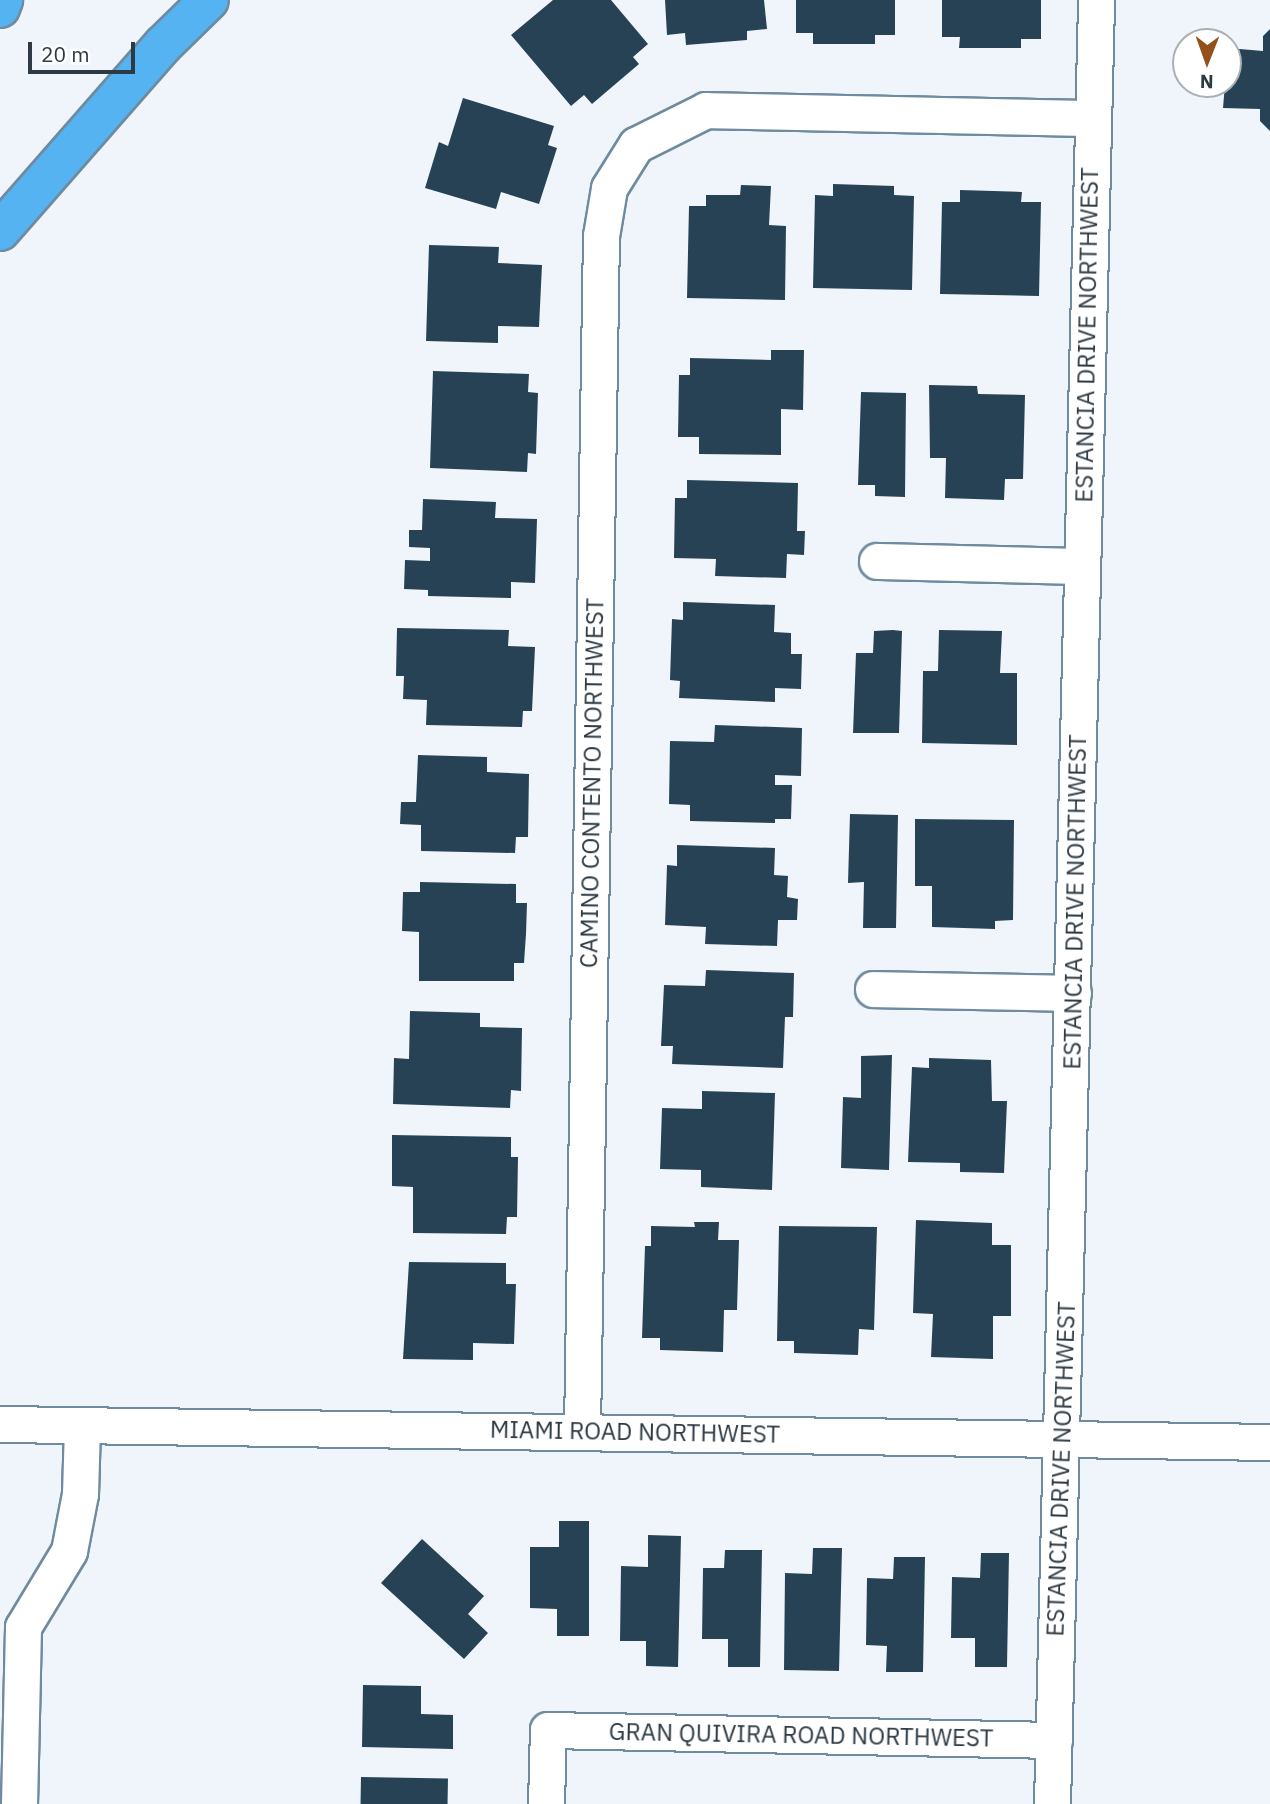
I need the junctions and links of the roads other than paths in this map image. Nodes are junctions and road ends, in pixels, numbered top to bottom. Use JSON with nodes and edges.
{"nodes":[{"id":1,"x":3,"y":0,"type":"edge"},
{"id":2,"x":209,"y":0,"type":"edge"},
{"id":3,"x":1096,"y":0,"type":"edge"},
{"id":4,"x":0,"y":8,"type":"edge"},
{"id":5,"x":1093,"y":118,"type":"junction"},
{"id":6,"x":0,"y":231,"type":"edge"},
{"id":7,"x":877,"y":561,"type":"dead end"},
{"id":8,"x":1081,"y":566,"type":"junction"},
{"id":9,"x":873,"y":989,"type":"dead end"},
{"id":10,"x":1073,"y":993,"type":"junction"},
{"id":11,"x":0,"y":1424,"type":"edge"},
{"id":12,"x":82,"y":1425,"type":"junction"},
{"id":13,"x":582,"y":1430,"type":"junction"},
{"id":14,"x":1062,"y":1440,"type":"junction"},
{"id":15,"x":1270,"y":1442,"type":"edge"},
{"id":16,"x":1054,"y":1740,"type":"junction"},
{"id":17,"x":19,"y":1804,"type":"edge"},
{"id":18,"x":546,"y":1804,"type":"edge"},
{"id":19,"x":1052,"y":1804,"type":"edge"}],
"edges":[{"from":1,"to":4,"type":"highway"},
{"from":2,"to":6,"type":"highway"},
{"from":3,"to":5,"type":"street","name":"ESTANCIA DRIVE NORTHWEST"},
{"from":5,"to":8,"type":"street","name":"ESTANCIA DRIVE NORTHWEST"},
{"from":5,"to":13,"type":"street","name":"CAMINO CONTENTO NORTHWEST"},
{"from":7,"to":8,"type":"street"},
{"from":8,"to":10,"type":"street","name":"ESTANCIA DRIVE NORTHWEST"},
{"from":9,"to":10,"type":"street"},
{"from":10,"to":14,"type":"street","name":"ESTANCIA DRIVE NORTHWEST"},
{"from":11,"to":12,"type":"street","name":"MIAMI ROAD NORTHWEST"},
{"from":12,"to":13,"type":"street","name":"MIAMI ROAD NORTHWEST"},
{"from":12,"to":17,"type":"street"},
{"from":13,"to":14,"type":"street","name":"MIAMI ROAD NORTHWEST"},
{"from":14,"to":15,"type":"street","name":"MIAMI ROAD NORTHWEST"},
{"from":14,"to":16,"type":"street","name":"ESTANCIA DRIVE NORTHWEST"},
{"from":16,"to":18,"type":"street","name":"GRAN QUIVIRA ROAD NORTHWEST"},
{"from":16,"to":19,"type":"street","name":"ESTANCIA DRIVE NORTHWEST"}]}
